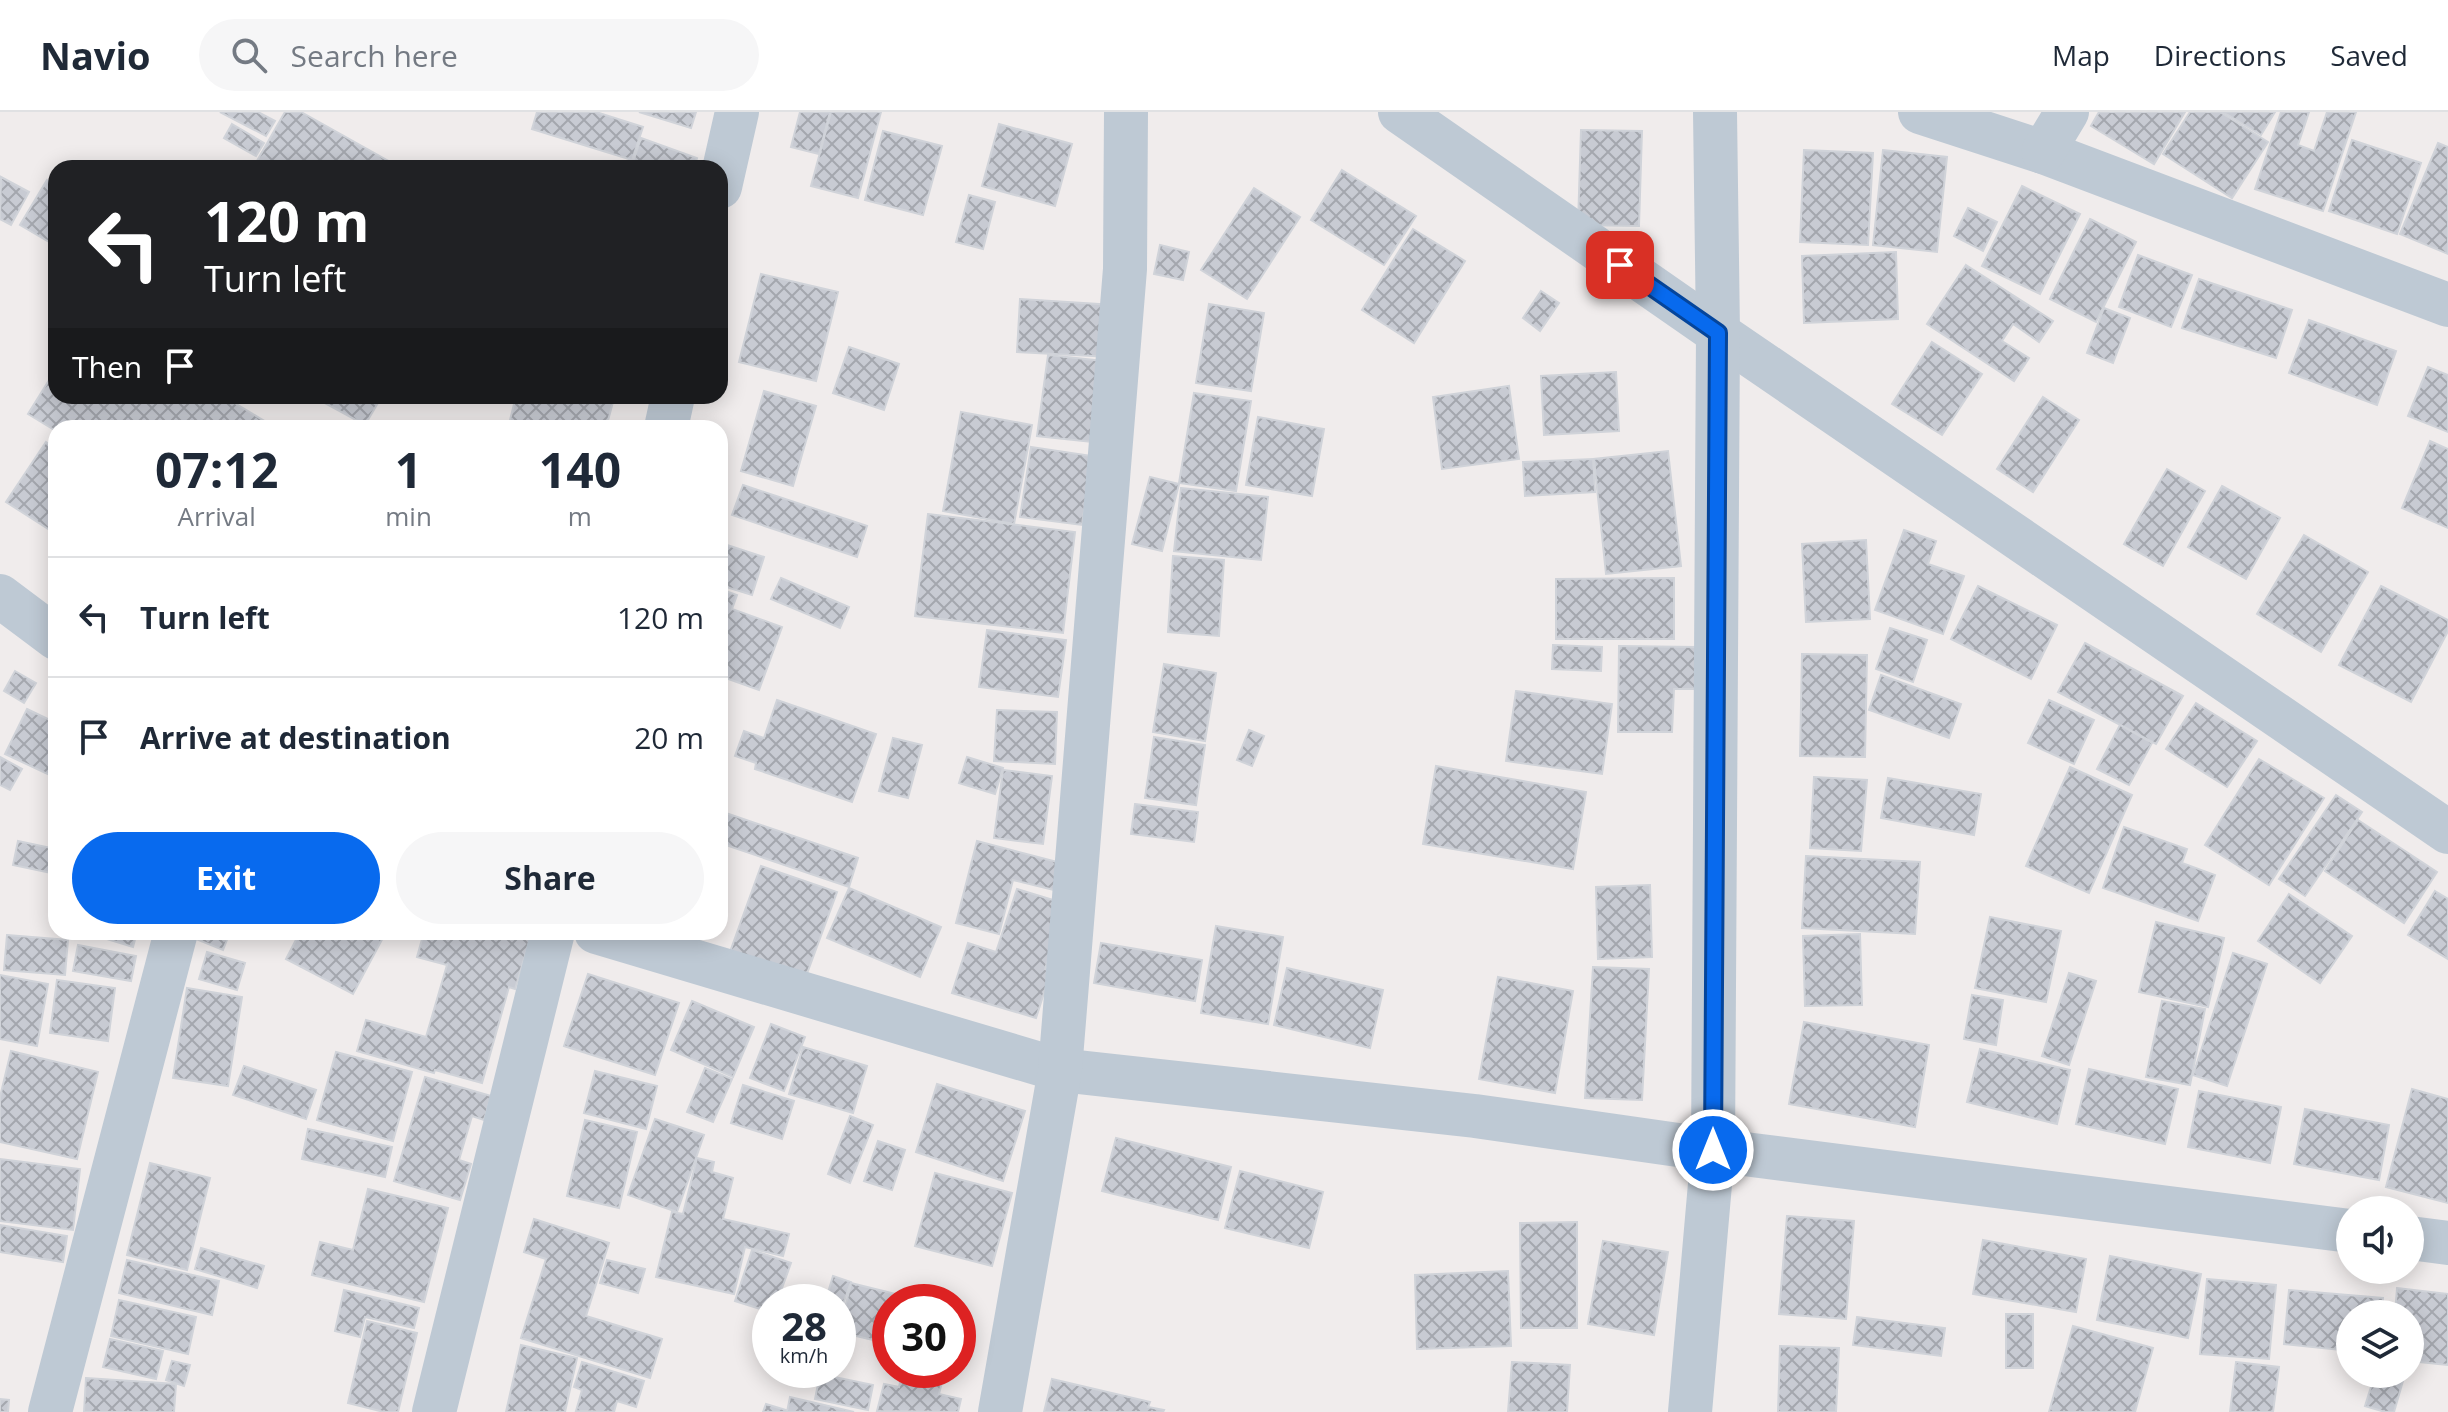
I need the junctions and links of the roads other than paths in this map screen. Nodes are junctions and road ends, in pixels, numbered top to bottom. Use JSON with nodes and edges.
{"nodes":[{"id":1,"x":737,"y":112,"type":"edge"},
{"id":2,"x":1126,"y":112,"type":"edge"},
{"id":3,"x":1400,"y":112,"type":"edge"},
{"id":4,"x":1715,"y":112,"type":"edge"},
{"id":5,"x":1920,"y":112,"type":"edge"},
{"id":6,"x":2067,"y":112,"type":"edge"},
{"id":7,"x":2043,"y":152,"type":"junction"},
{"id":8,"x":726,"y":160,"type":"edge"},
{"id":9,"x":2448,"y":305,"type":"edge"},
{"id":10,"x":1718,"y":333,"type":"junction"},
{"id":11,"x":0,"y":596,"type":"edge"},
{"id":12,"x":48,"y":632,"type":"edge"},
{"id":13,"x":2448,"y":832,"type":"edge"},
{"id":14,"x":174,"y":940,"type":"edge"},
{"id":15,"x":551,"y":940,"type":"edge"},
{"id":16,"x":623,"y":940,"type":"edge"},
{"id":17,"x":1060,"y":1070,"type":"junction"},
{"id":18,"x":1713,"y":1150,"type":"junction"},
{"id":19,"x":2336,"y":1229,"type":"edge"},
{"id":20,"x":2424,"y":1240,"type":"edge"},
{"id":21,"x":2448,"y":1243,"type":"edge"},
{"id":22,"x":50,"y":1412,"type":"edge"},
{"id":23,"x":434,"y":1412,"type":"edge"},
{"id":24,"x":1000,"y":1412,"type":"edge"},
{"id":25,"x":1690,"y":1412,"type":"edge"}],
"edges":[{"from":1,"to":8,"type":"street"},
{"from":2,"to":17,"type":"street"},
{"from":3,"to":10,"type":"street"},
{"from":4,"to":10,"type":"street"},
{"from":5,"to":7,"type":"street"},
{"from":6,"to":7,"type":"street"},
{"from":7,"to":9,"type":"street"},
{"from":10,"to":13,"type":"street"},
{"from":10,"to":18,"type":"street"},
{"from":11,"to":12,"type":"street"},
{"from":14,"to":22,"type":"street"},
{"from":15,"to":23,"type":"street"},
{"from":16,"to":17,"type":"street"},
{"from":17,"to":18,"type":"street"},
{"from":17,"to":24,"type":"street"},
{"from":18,"to":19,"type":"street"},
{"from":18,"to":25,"type":"street"},
{"from":20,"to":21,"type":"street"}]}
